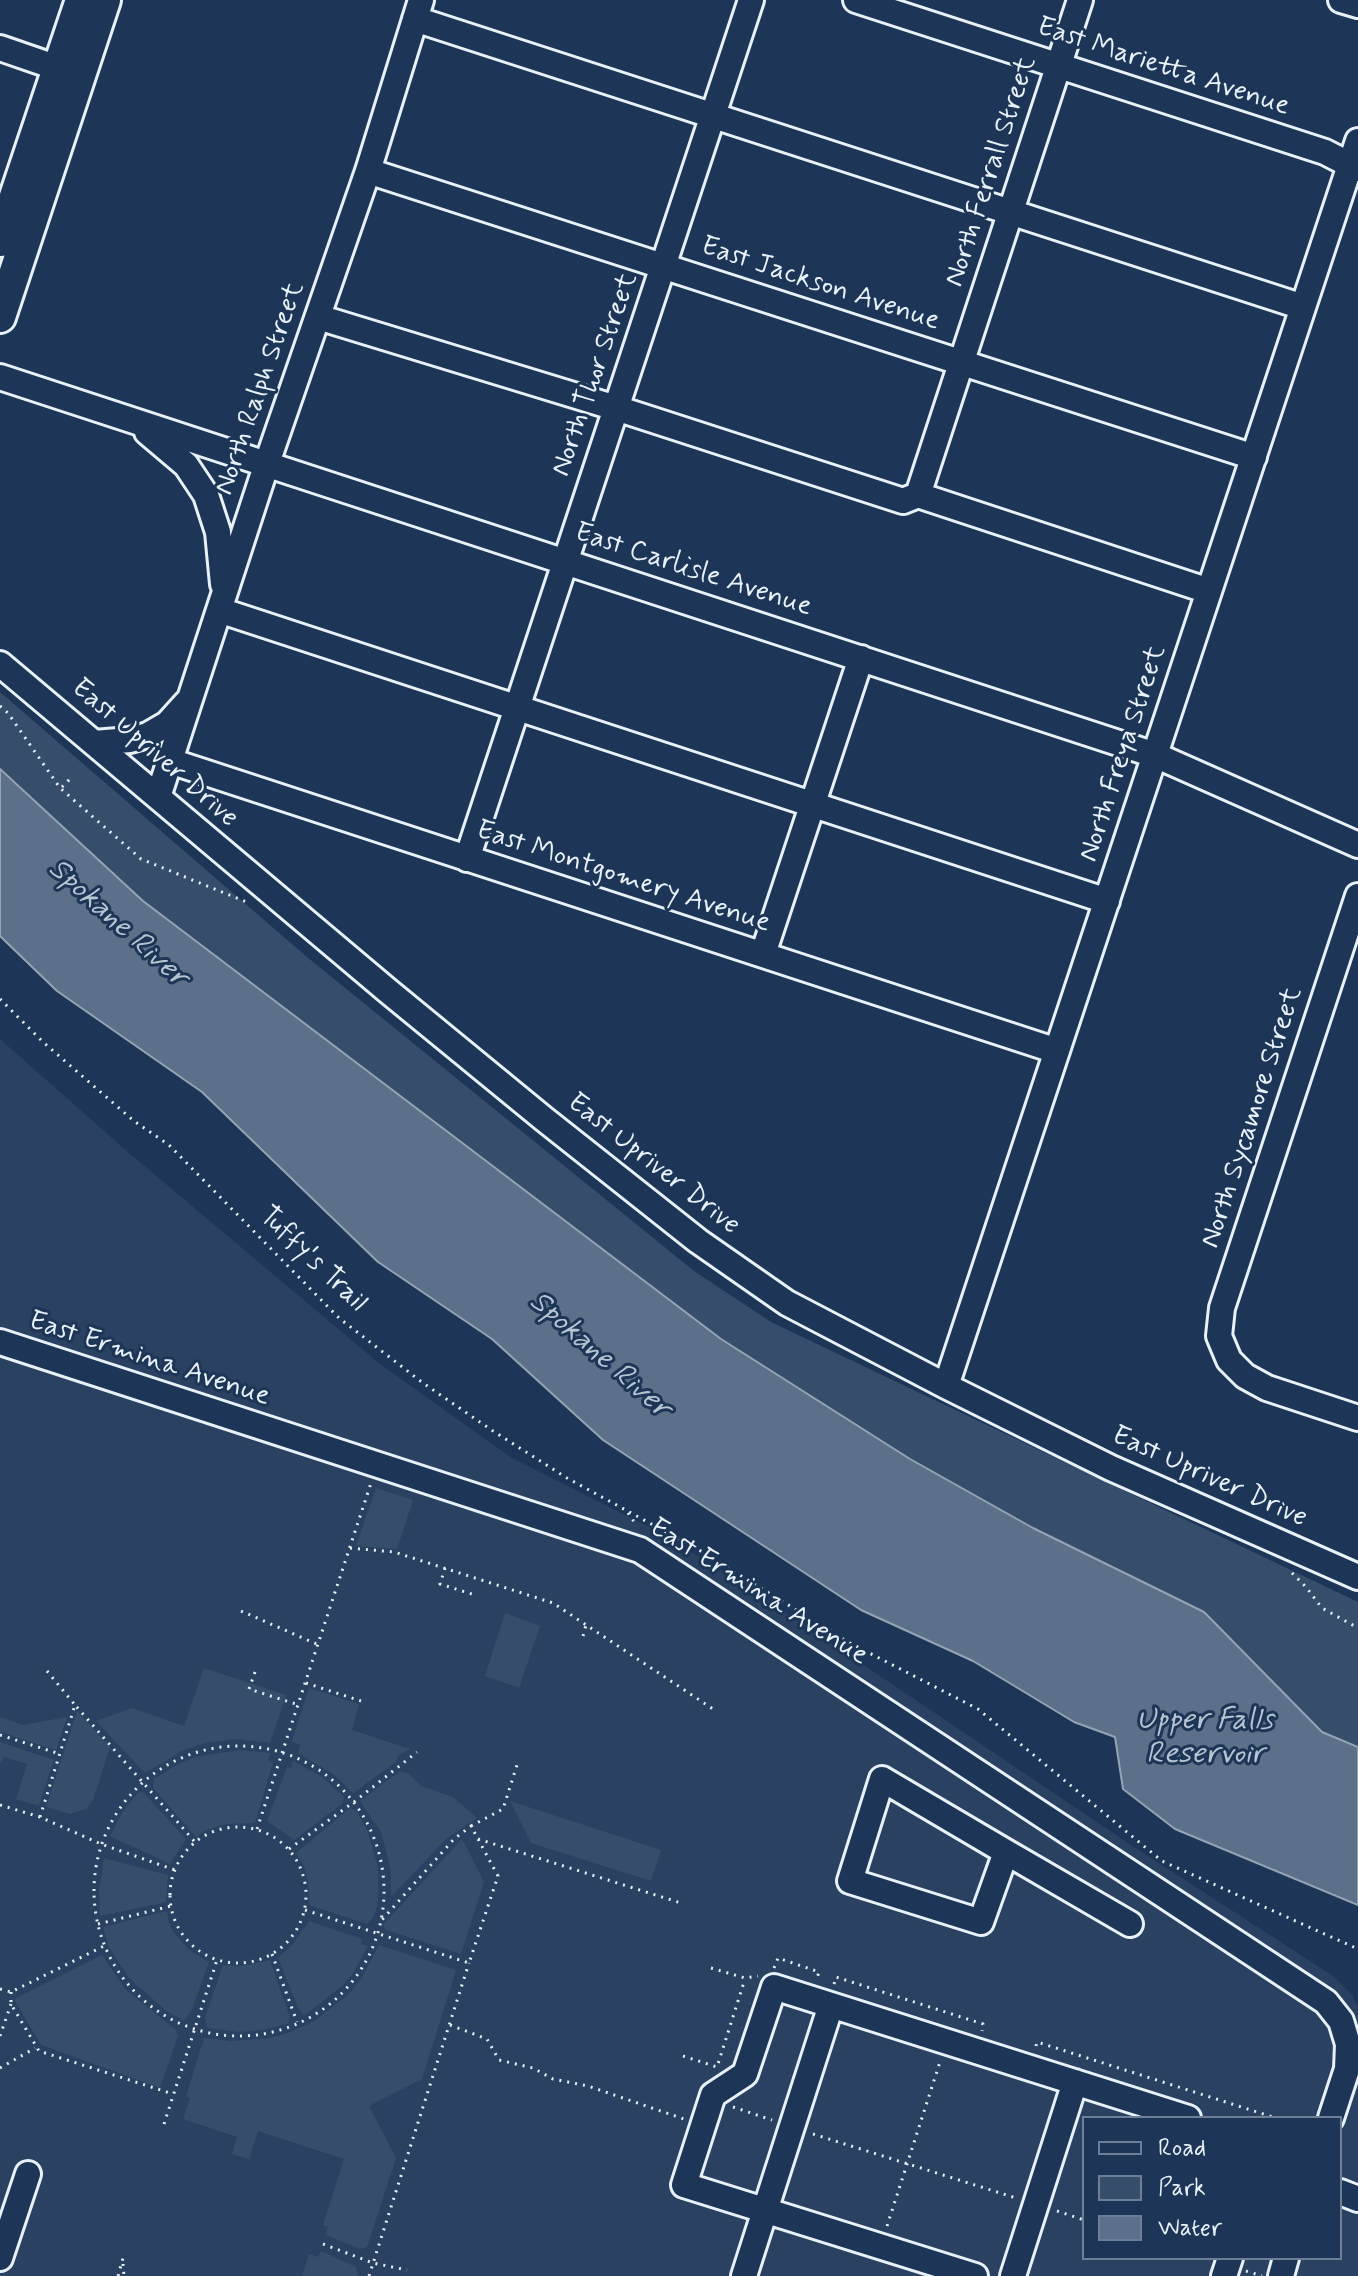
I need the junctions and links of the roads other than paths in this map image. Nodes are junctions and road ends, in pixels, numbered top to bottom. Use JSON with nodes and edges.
{"nodes":[{"id":1,"x":81,"y":0,"type":"edge"},
{"id":2,"x":105,"y":0,"type":"edge"},
{"id":3,"x":751,"y":0,"type":"edge"},
{"id":4,"x":856,"y":0,"type":"edge"},
{"id":5,"x":1080,"y":0,"type":"edge"},
{"id":6,"x":1341,"y":0,"type":"edge"},
{"id":7,"x":1358,"y":5,"type":"edge"},
{"id":8,"x":418,"y":9,"type":"edge"},
{"id":9,"x":0,"y":48,"type":"edge"},
{"id":10,"x":1059,"y":66,"type":"junction"},
{"id":11,"x":58,"y":68,"type":"junction"},
{"id":12,"x":713,"y":116,"type":"junction"},
{"id":13,"x":1358,"y":141,"type":"edge"},
{"id":14,"x":1354,"y":167,"type":"edge"},
{"id":15,"x":368,"y":171,"type":"junction"},
{"id":16,"x":1010,"y":213,"type":"junction"},
{"id":17,"x":0,"y":241,"type":"edge"},
{"id":18,"x":664,"y":266,"type":"junction"},
{"id":19,"x":1303,"y":307,"type":"junction"},
{"id":20,"x":0,"y":317,"type":"edge"},
{"id":21,"x":318,"y":317,"type":"junction"},
{"id":22,"x":961,"y":363,"type":"junction"},
{"id":23,"x":0,"y":377,"type":"edge"},
{"id":24,"x":616,"y":408,"type":"junction"},
{"id":25,"x":128,"y":419,"type":"junction"},
{"id":26,"x":1254,"y":457,"type":"junction"},
{"id":27,"x":267,"y":463,"type":"junction"},
{"id":28,"x":918,"y":495,"type":"junction"},
{"id":29,"x":565,"y":561,"type":"junction"},
{"id":30,"x":1209,"y":591,"type":"junction"},
{"id":31,"x":221,"y":604,"type":"junction"},
{"id":32,"x":861,"y":658,"type":"junction"},
{"id":33,"x":0,"y":664,"type":"edge"},
{"id":34,"x":194,"y":687,"type":"junction"},
{"id":35,"x":516,"y":709,"type":"junction"},
{"id":36,"x":94,"y":743,"type":"junction"},
{"id":37,"x":1155,"y":755,"type":"junction"},
{"id":38,"x":170,"y":761,"type":"junction"},
{"id":39,"x":158,"y":797,"type":"junction"},
{"id":40,"x":813,"y":804,"type":"junction"},
{"id":41,"x":1358,"y":845,"type":"edge"},
{"id":42,"x":467,"y":859,"type":"junction"},
{"id":43,"x":1358,"y":896,"type":"edge"},
{"id":44,"x":1107,"y":901,"type":"junction"},
{"id":45,"x":763,"y":954,"type":"junction"},
{"id":46,"x":1057,"y":1051,"type":"junction"},
{"id":47,"x":0,"y":1342,"type":"edge"},
{"id":48,"x":946,"y":1386,"type":"junction"},
{"id":49,"x":1358,"y":1418,"type":"edge"},
{"id":50,"x":1358,"y":1577,"type":"edge"},
{"id":51,"x":1006,"y":1852,"type":"junction"},
{"id":52,"x":1130,"y":1924,"type":"dead end"},
{"id":53,"x":831,"y":2005,"type":"junction"},
{"id":54,"x":1075,"y":2082,"type":"junction"},
{"id":55,"x":1182,"y":2116,"type":"edge"},
{"id":56,"x":1332,"y":2116,"type":"edge"},
{"id":57,"x":28,"y":2174,"type":"dead end"},
{"id":58,"x":765,"y":2211,"type":"junction"},
{"id":59,"x":0,"y":2258,"type":"edge"},
{"id":60,"x":744,"y":2276,"type":"edge"},
{"id":61,"x":975,"y":2276,"type":"edge"},
{"id":62,"x":1013,"y":2276,"type":"edge"}],
"edges":[{"from":1,"to":11,"type":"main road"},
{"from":2,"to":20,"type":"main road"},
{"from":3,"to":12,"type":"street","name":"North Thor Street"},
{"from":4,"to":10,"type":"street","name":"East Marietta Avenue"},
{"from":5,"to":10,"type":"street","name":"North Ferrall Street"},
{"from":6,"to":7,"type":"street"},
{"from":8,"to":12,"type":"street"},
{"from":8,"to":15,"type":"street","name":"North Ralph Street"},
{"from":9,"to":11,"type":"street"},
{"from":10,"to":14,"type":"street","name":"East Marietta Avenue"},
{"from":10,"to":16,"type":"street","name":"North Ferrall Street"},
{"from":11,"to":17,"type":"main road"},
{"from":12,"to":16,"type":"street"},
{"from":12,"to":18,"type":"street","name":"North Thor Street"},
{"from":13,"to":14,"type":"street","name":"North Freya Street"},
{"from":14,"to":19,"type":"street","name":"North Freya Street"},
{"from":15,"to":18,"type":"street","name":"East Jackson Avenue"},
{"from":15,"to":21,"type":"street","name":"North Ralph Street"},
{"from":16,"to":19,"type":"street"},
{"from":16,"to":22,"type":"street","name":"North Ferrall Street"},
{"from":18,"to":22,"type":"street","name":"East Jackson Avenue"},
{"from":18,"to":24,"type":"street","name":"North Thor Street"},
{"from":19,"to":26,"type":"street","name":"North Freya Street"},
{"from":21,"to":24,"type":"street"},
{"from":21,"to":27,"type":"street","name":"North Ralph Street"},
{"from":22,"to":26,"type":"street","name":"East Jackson Avenue"},
{"from":22,"to":28,"type":"street","name":"North Ferrall Street"},
{"from":23,"to":25,"type":"street","name":"East Carlisle Avenue"},
{"from":24,"to":28,"type":"street"},
{"from":24,"to":29,"type":"street","name":"North Thor Street"},
{"from":25,"to":27,"type":"street","name":"East Carlisle Avenue"},
{"from":25,"to":31,"type":"street"},
{"from":26,"to":30,"type":"street","name":"North Freya Street"},
{"from":27,"to":29,"type":"street","name":"East Carlisle Avenue"},
{"from":27,"to":31,"type":"street","name":"North Ralph Street"},
{"from":28,"to":30,"type":"street"},
{"from":29,"to":32,"type":"street","name":"East Carlisle Avenue"},
{"from":29,"to":35,"type":"street","name":"North Thor Street"},
{"from":30,"to":37,"type":"street","name":"North Freya Street"},
{"from":31,"to":34,"type":"street","name":"North Ralph Street"},
{"from":31,"to":35,"type":"street"},
{"from":32,"to":37,"type":"street","name":"East Carlisle Avenue"},
{"from":32,"to":40,"type":"street"},
{"from":33,"to":36,"type":"street","name":"East Upriver Drive"},
{"from":34,"to":36,"type":"street"},
{"from":34,"to":38,"type":"street","name":"North Ralph Street"},
{"from":35,"to":40,"type":"street"},
{"from":35,"to":42,"type":"street","name":"North Thor Street"},
{"from":36,"to":39,"type":"street","name":"East Upriver Drive"},
{"from":37,"to":41,"type":"street","name":"East Carlisle Avenue"},
{"from":37,"to":44,"type":"street","name":"North Freya Street"},
{"from":38,"to":39,"type":"street","name":"North Ralph Street"},
{"from":38,"to":42,"type":"street","name":"East Montgomery Avenue"},
{"from":39,"to":48,"type":"street","name":"East Upriver Drive"},
{"from":40,"to":44,"type":"street"},
{"from":40,"to":45,"type":"street"},
{"from":42,"to":45,"type":"street","name":"East Montgomery Avenue"},
{"from":43,"to":49,"type":"street","name":"North Sycamore Street"},
{"from":44,"to":46,"type":"street","name":"North Freya Street"},
{"from":45,"to":46,"type":"street","name":"East Montgomery Avenue"},
{"from":46,"to":48,"type":"street","name":"North Freya Street"},
{"from":47,"to":56,"type":"street","name":"East Ermina Avenue"},
{"from":48,"to":50,"type":"street","name":"East Upriver Drive"},
{"from":51,"to":51,"type":"street"},
{"from":51,"to":52,"type":"street"},
{"from":53,"to":54,"type":"street"},
{"from":53,"to":58,"type":"street"},
{"from":53,"to":58,"type":"street"},
{"from":54,"to":55,"type":"street"},
{"from":54,"to":62,"type":"street"},
{"from":57,"to":59,"type":"street"},
{"from":58,"to":60,"type":"street"},
{"from":58,"to":61,"type":"street"}]}
